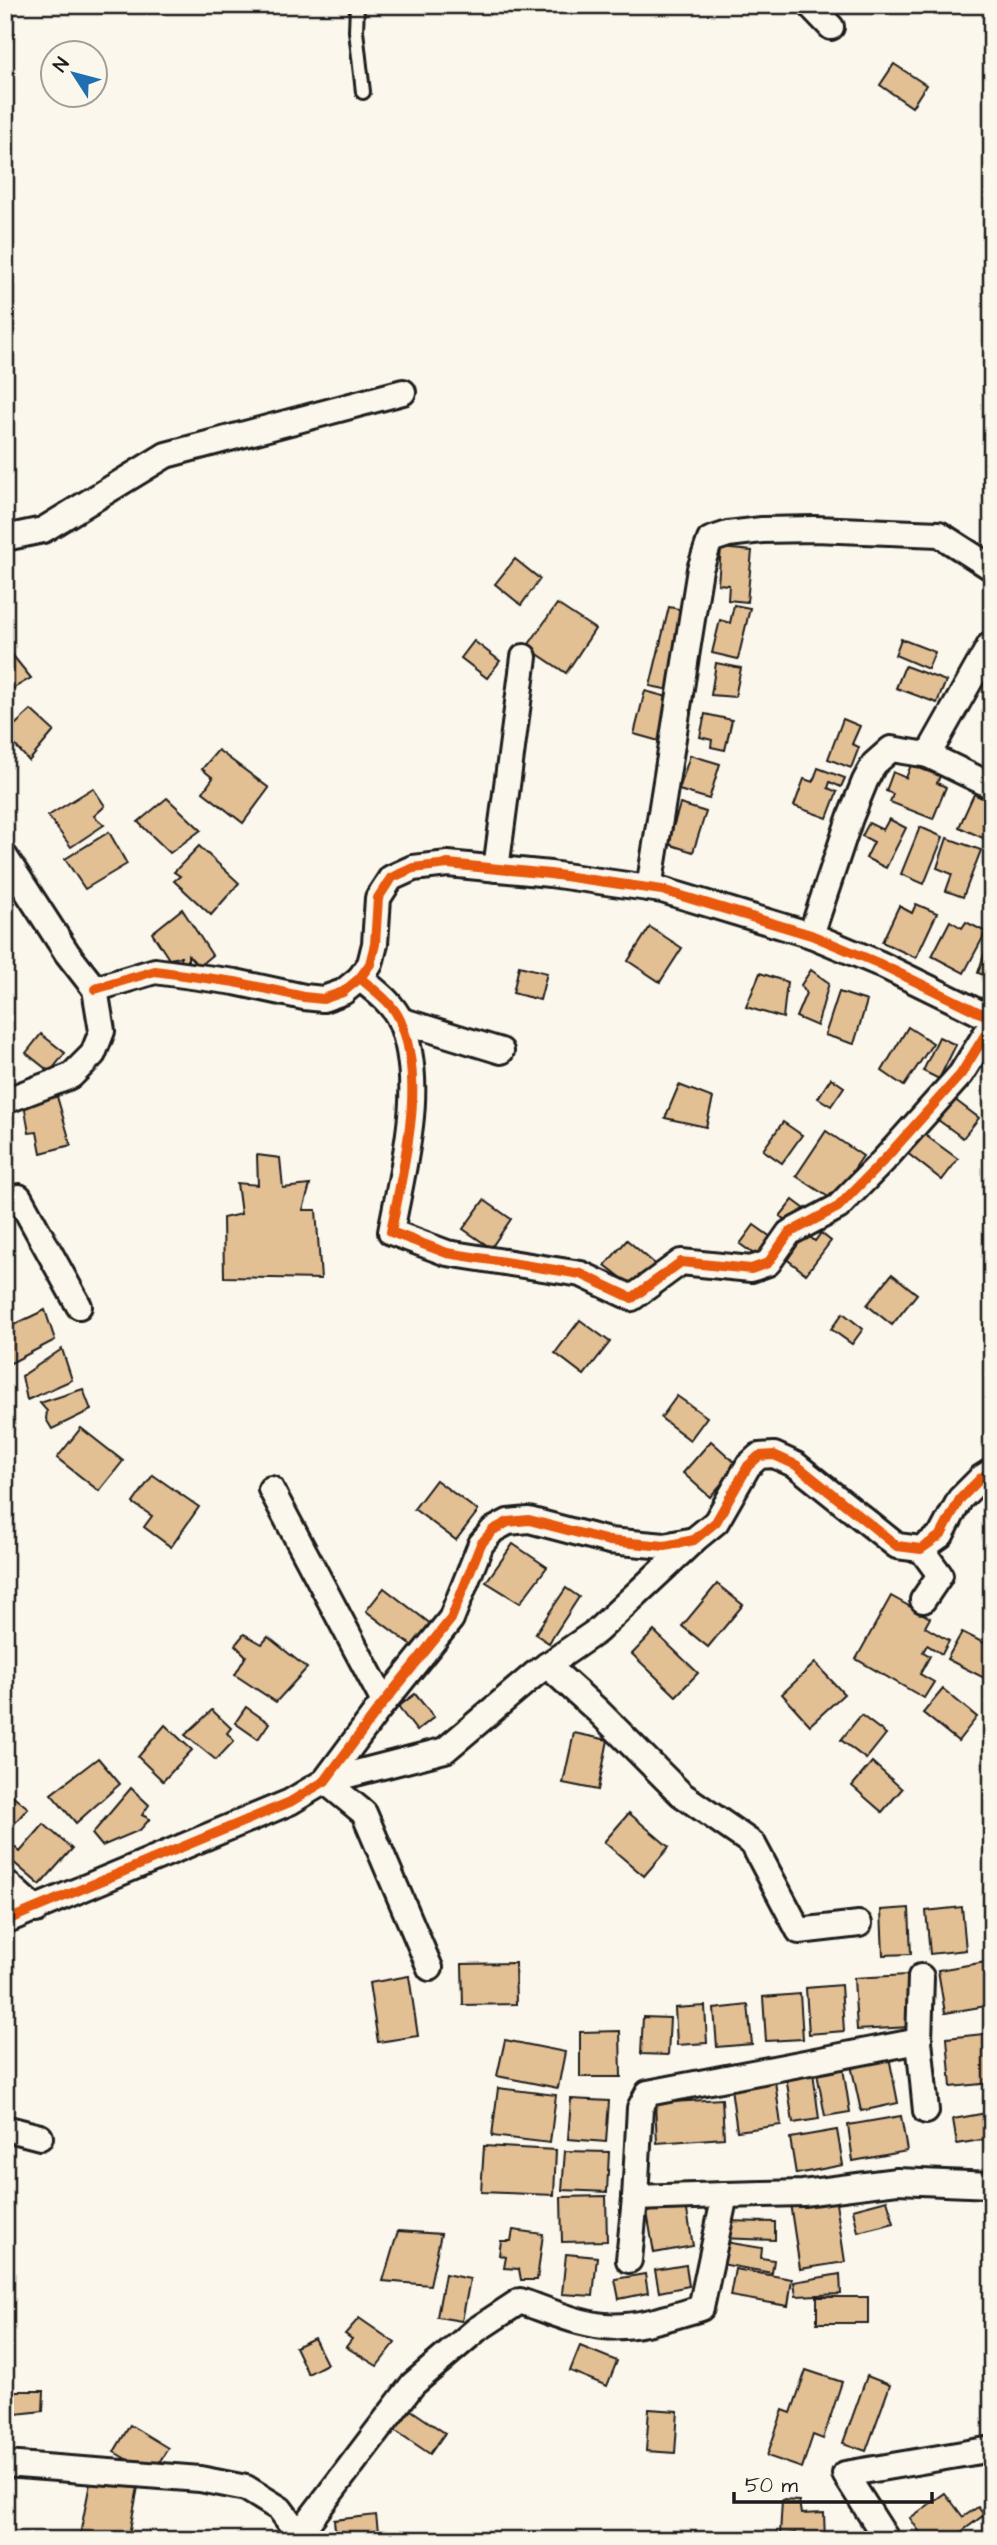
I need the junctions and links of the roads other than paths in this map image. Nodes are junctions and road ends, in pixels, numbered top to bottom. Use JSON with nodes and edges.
{"nodes":[{"id":1,"x":357,"y":5,"type":"edge"},
{"id":2,"x":810,"y":5,"type":"edge"},
{"id":3,"x":831,"y":27,"type":"dead end"},
{"id":4,"x":363,"y":92,"type":"dead end"},
{"id":5,"x":403,"y":392,"type":"dead end"},
{"id":6,"x":5,"y":538,"type":"edge"},
{"id":7,"x":992,"y":568,"type":"edge"},
{"id":8,"x":990,"y":645,"type":"dead end"},
{"id":9,"x":524,"y":657,"type":"dead end"},
{"id":10,"x":928,"y":755,"type":"junction"},
{"id":11,"x":992,"y":786,"type":"edge"},
{"id":12,"x":5,"y":857,"type":"edge"},
{"id":13,"x":496,"y":869,"type":"junction"},
{"id":14,"x":649,"y":888,"type":"junction"},
{"id":15,"x":811,"y":934,"type":"junction"},
{"id":16,"x":360,"y":978,"type":"junction"},
{"id":17,"x":95,"y":989,"type":"junction"},
{"id":18,"x":992,"y":1017,"type":"edge"},
{"id":19,"x":400,"y":1020,"type":"junction"},
{"id":20,"x":992,"y":1024,"type":"edge"},
{"id":21,"x":501,"y":1051,"type":"dead end"},
{"id":22,"x":5,"y":1101,"type":"edge"},
{"id":23,"x":5,"y":1201,"type":"edge"},
{"id":24,"x":79,"y":1306,"type":"dead end"},
{"id":25,"x":992,"y":1471,"type":"edge"},
{"id":26,"x":271,"y":1489,"type":"dead end"},
{"id":27,"x":694,"y":1540,"type":"junction"},
{"id":28,"x":921,"y":1549,"type":"junction"},
{"id":29,"x":923,"y":1600,"type":"dead end"},
{"id":30,"x":547,"y":1665,"type":"junction"},
{"id":31,"x":384,"y":1702,"type":"junction"},
{"id":32,"x":325,"y":1781,"type":"junction"},
{"id":33,"x":5,"y":1882,"type":"edge"},
{"id":34,"x":36,"y":1910,"type":"junction"},
{"id":35,"x":5,"y":1921,"type":"edge"},
{"id":36,"x":859,"y":1924,"type":"dead end"},
{"id":37,"x":430,"y":1968,"type":"dead end"},
{"id":38,"x":920,"y":1976,"type":"dead end"},
{"id":39,"x":919,"y":2041,"type":"junction"},
{"id":40,"x":926,"y":2111,"type":"dead end"},
{"id":41,"x":5,"y":2127,"type":"edge"},
{"id":42,"x":40,"y":2137,"type":"dead end"},
{"id":43,"x":992,"y":2185,"type":"edge"},
{"id":44,"x":725,"y":2195,"type":"junction"},
{"id":45,"x":635,"y":2198,"type":"junction"},
{"id":46,"x":629,"y":2260,"type":"dead end"},
{"id":47,"x":992,"y":2449,"type":"edge"},
{"id":48,"x":5,"y":2465,"type":"edge"},
{"id":49,"x":301,"y":2537,"type":"edge"},
{"id":50,"x":887,"y":2540,"type":"edge"}],
"edges":[{"from":1,"to":4,"type":"lane"},
{"from":2,"to":3,"type":"street"},
{"from":5,"to":6,"type":"street"},
{"from":7,"to":14,"type":"street"},
{"from":8,"to":10,"type":"street"},
{"from":9,"to":13,"type":"street"},
{"from":10,"to":11,"type":"street"},
{"from":10,"to":15,"type":"street"},
{"from":12,"to":17,"type":"street"},
{"from":13,"to":14,"type":"street"},
{"from":13,"to":16,"type":"street"},
{"from":14,"to":15,"type":"street"},
{"from":15,"to":18,"type":"street"},
{"from":16,"to":17,"type":"street"},
{"from":16,"to":19,"type":"street"},
{"from":17,"to":22,"type":"street"},
{"from":19,"to":20,"type":"street"},
{"from":19,"to":21,"type":"street"},
{"from":23,"to":24,"type":"street"},
{"from":25,"to":28,"type":"street"},
{"from":26,"to":31,"type":"street"},
{"from":27,"to":28,"type":"street"},
{"from":27,"to":30,"type":"street"},
{"from":27,"to":31,"type":"street"},
{"from":28,"to":29,"type":"street"},
{"from":30,"to":32,"type":"street"},
{"from":30,"to":36,"type":"street"},
{"from":31,"to":32,"type":"street"},
{"from":32,"to":34,"type":"street"},
{"from":32,"to":37,"type":"street"},
{"from":33,"to":34,"type":"street"},
{"from":34,"to":35,"type":"street"},
{"from":38,"to":39,"type":"street"},
{"from":39,"to":40,"type":"street"},
{"from":39,"to":45,"type":"street"},
{"from":41,"to":42,"type":"street"},
{"from":43,"to":44,"type":"street"},
{"from":44,"to":45,"type":"street"},
{"from":44,"to":49,"type":"street"},
{"from":45,"to":46,"type":"street"},
{"from":47,"to":50,"type":"street"},
{"from":48,"to":49,"type":"street"}]}
